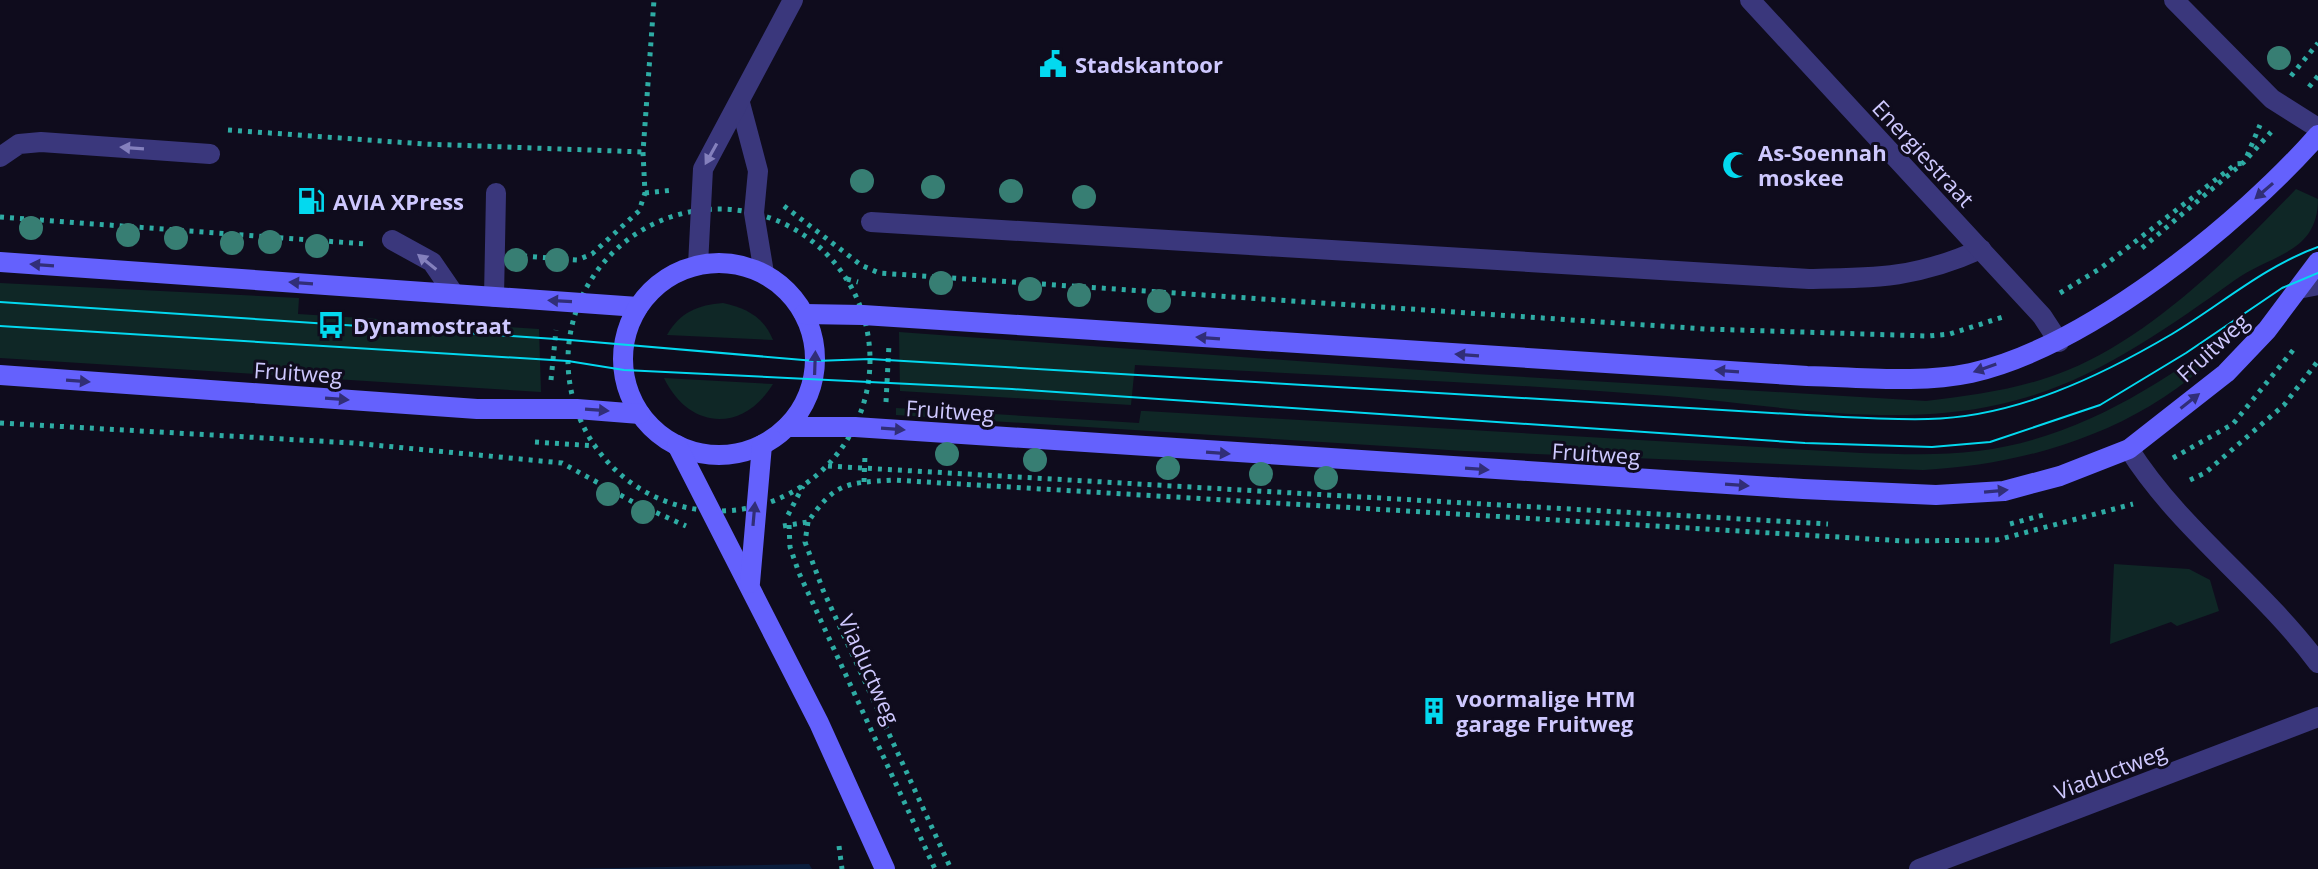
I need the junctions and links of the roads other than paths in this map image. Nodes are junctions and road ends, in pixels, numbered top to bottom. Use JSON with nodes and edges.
{"nodes":[{"id":1,"x":793,"y":0,"type":"edge"},
{"id":2,"x":1750,"y":0,"type":"edge"},
{"id":3,"x":2174,"y":0,"type":"edge"},
{"id":4,"x":740,"y":103,"type":"junction"},
{"id":5,"x":2318,"y":128,"type":"edge"},
{"id":6,"x":2318,"y":135,"type":"edge"},
{"id":7,"x":210,"y":154,"type":"dead end"},
{"id":8,"x":0,"y":157,"type":"edge"},
{"id":9,"x":496,"y":193,"type":"dead end"},
{"id":10,"x":871,"y":222,"type":"dead end"},
{"id":11,"x":387,"y":243,"type":"road end"},
{"id":12,"x":1981,"y":249,"type":"junction"},
{"id":13,"x":0,"y":262,"type":"edge"},
{"id":14,"x":2318,"y":262,"type":"edge"},
{"id":15,"x":698,"y":265,"type":"junction"},
{"id":16,"x":764,"y":273,"type":"junction"},
{"id":17,"x":2308,"y":287,"type":"edge"},
{"id":18,"x":454,"y":294,"type":"junction"},
{"id":19,"x":494,"y":297,"type":"junction"},
{"id":20,"x":638,"y":307,"type":"junction"},
{"id":21,"x":804,"y":314,"type":"junction"},
{"id":22,"x":2059,"y":342,"type":"junction"},
{"id":23,"x":0,"y":375,"type":"edge"},
{"id":24,"x":640,"y":414,"type":"junction"},
{"id":25,"x":787,"y":427,"type":"junction"},
{"id":26,"x":677,"y":445,"type":"junction"},
{"id":27,"x":762,"y":445,"type":"junction"},
{"id":28,"x":2129,"y":449,"type":"junction"},
{"id":29,"x":750,"y":583,"type":"junction"},
{"id":30,"x":2318,"y":663,"type":"edge"},
{"id":31,"x":2318,"y":717,"type":"edge"},
{"id":32,"x":885,"y":869,"type":"edge"},
{"id":33,"x":1919,"y":869,"type":"edge"}],
"edges":[{"from":1,"to":4,"type":"street"},
{"from":2,"to":12,"type":"street","name":"Energiestraat"},
{"from":3,"to":5,"type":"street"},
{"from":4,"to":15,"type":"street","one_way":true},
{"from":4,"to":16,"type":"street"},
{"from":6,"to":22,"type":"street","one_way":true},
{"from":7,"to":8,"type":"street","one_way":true},
{"from":9,"to":19,"type":"street"},
{"from":10,"to":12,"type":"street"},
{"from":18,"to":11,"type":"street","one_way":true},
{"from":12,"to":22,"type":"street","name":"Energiestraat"},
{"from":18,"to":13,"type":"street","one_way":true},
{"from":14,"to":17,"type":"street","name":"Fruitweg"},
{"from":15,"to":16,"type":"street"},
{"from":15,"to":20,"type":"street"},
{"from":16,"to":21,"type":"street"},
{"from":28,"to":17,"type":"street","name":"Fruitweg","one_way":true},
{"from":18,"to":19,"type":"street"},
{"from":20,"to":19,"type":"street","one_way":true},
{"from":20,"to":24,"type":"street"},
{"from":22,"to":21,"type":"street","one_way":true},
{"from":25,"to":21,"type":"street","one_way":true},
{"from":23,"to":24,"type":"street","name":"Fruitweg","one_way":true},
{"from":24,"to":26,"type":"street"},
{"from":25,"to":27,"type":"street"},
{"from":25,"to":28,"type":"street","name":"Fruitweg","one_way":true},
{"from":26,"to":27,"type":"street"},
{"from":26,"to":29,"type":"street"},
{"from":29,"to":27,"type":"street","one_way":true},
{"from":28,"to":30,"type":"street"},
{"from":29,"to":32,"type":"street"},
{"from":31,"to":33,"type":"street","name":"Viaductweg"}]}
